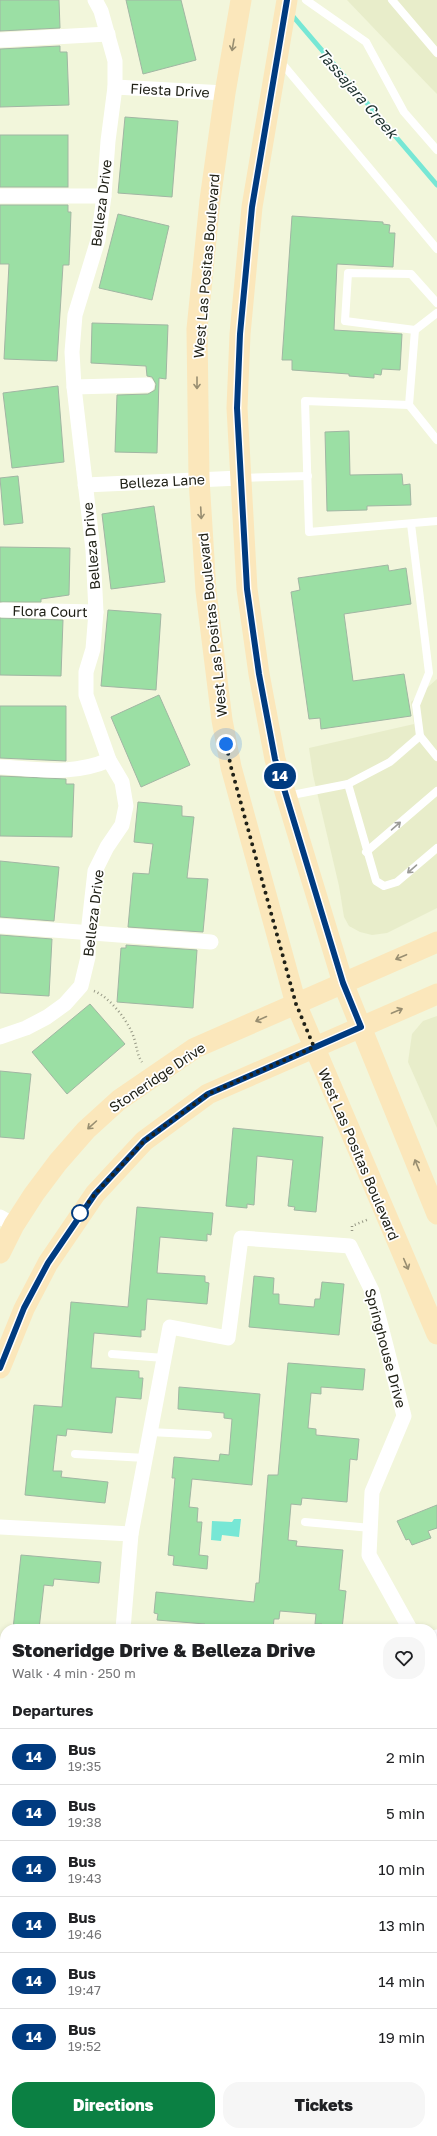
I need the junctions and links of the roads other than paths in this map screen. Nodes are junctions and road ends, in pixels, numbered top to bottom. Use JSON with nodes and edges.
{"nodes":[{"id":1,"x":95,"y":0,"type":"edge"},
{"id":2,"x":392,"y":0,"type":"edge"},
{"id":3,"x":294,"y":1,"type":"edge"},
{"id":4,"x":239,"y":2,"type":"edge"},
{"id":5,"x":398,"y":3,"type":"edge"},
{"id":6,"x":108,"y":34,"type":"junction"},
{"id":7,"x":0,"y":40,"type":"edge"},
{"id":8,"x":437,"y":53,"type":"edge"},
{"id":9,"x":278,"y":59,"type":"junction"},
{"id":10,"x":115,"y":87,"type":"junction"},
{"id":11,"x":225,"y":93,"type":"junction"},
{"id":12,"x":437,"y":150,"type":"edge"},
{"id":13,"x":0,"y":196,"type":"edge"},
{"id":14,"x":104,"y":196,"type":"junction"},
{"id":15,"x":437,"y":249,"type":"edge"},
{"id":16,"x":437,"y":303,"type":"edge"},
{"id":17,"x":437,"y":313,"type":"edge"},
{"id":18,"x":415,"y":330,"type":"junction"},
{"id":19,"x":147,"y":386,"type":"dead end"},
{"id":20,"x":74,"y":387,"type":"junction"},
{"id":21,"x":409,"y":405,"type":"junction"},
{"id":22,"x":437,"y":440,"type":"edge"},
{"id":23,"x":308,"y":476,"type":"junction"},
{"id":24,"x":240,"y":478,"type":"junction"},
{"id":25,"x":199,"y":480,"type":"junction"},
{"id":26,"x":85,"y":485,"type":"junction"},
{"id":27,"x":437,"y":521,"type":"edge"},
{"id":28,"x":411,"y":524,"type":"junction"},
{"id":29,"x":3,"y":610,"type":"dead end"},
{"id":30,"x":96,"y":612,"type":"junction"},
{"id":31,"x":437,"y":667,"type":"edge"},
{"id":32,"x":430,"y":673,"type":"junction"},
{"id":33,"x":420,"y":736,"type":"junction"},
{"id":34,"x":437,"y":757,"type":"edge"},
{"id":35,"x":109,"y":760,"type":"junction"},
{"id":36,"x":0,"y":767,"type":"edge"},
{"id":37,"x":348,"y":784,"type":"junction"},
{"id":38,"x":437,"y":791,"type":"edge"},
{"id":39,"x":286,"y":796,"type":"junction"},
{"id":40,"x":437,"y":848,"type":"edge"},
{"id":41,"x":366,"y":852,"type":"junction"},
{"id":42,"x":0,"y":926,"type":"edge"},
{"id":43,"x":88,"y":932,"type":"junction"},
{"id":44,"x":211,"y":942,"type":"dead end"},
{"id":45,"x":437,"y":942,"type":"edge"},
{"id":46,"x":343,"y":983,"type":"junction"},
{"id":47,"x":437,"y":994,"type":"edge"},
{"id":48,"x":296,"y":1004,"type":"junction"},
{"id":49,"x":361,"y":1027,"type":"junction"},
{"id":50,"x":0,"y":1037,"type":"edge"},
{"id":51,"x":314,"y":1047,"type":"junction"},
{"id":52,"x":434,"y":1200,"type":"edge"},
{"id":53,"x":7,"y":1221,"type":"edge"},
{"id":54,"x":0,"y":1253,"type":"edge"},
{"id":55,"x":437,"y":1334,"type":"edge"},
{"id":56,"x":112,"y":1354,"type":"dead end"},
{"id":57,"x":164,"y":1358,"type":"junction"},
{"id":58,"x":0,"y":1368,"type":"edge"},
{"id":59,"x":150,"y":1432,"type":"junction"},
{"id":60,"x":208,"y":1435,"type":"dead end"},
{"id":61,"x":75,"y":1454,"type":"dead end"},
{"id":62,"x":145,"y":1458,"type":"junction"},
{"id":63,"x":305,"y":1522,"type":"dead end"},
{"id":64,"x":0,"y":1527,"type":"edge"},
{"id":65,"x":371,"y":1528,"type":"junction"},
{"id":66,"x":131,"y":1534,"type":"junction"},
{"id":67,"x":123,"y":1624,"type":"edge"},
{"id":68,"x":407,"y":1624,"type":"edge"}],
"edges":[{"from":1,"to":6,"type":"street","name":"Belleza Drive"},
{"from":2,"to":5,"type":"lane"},
{"from":3,"to":9,"type":"main road"},
{"from":3,"to":12,"type":"lane"},
{"from":4,"to":11,"type":"main road","name":"West Las Positas Boulevard","one_way":true},
{"from":5,"to":8,"type":"lane"},
{"from":6,"to":7,"type":"street"},
{"from":6,"to":10,"type":"street","name":"Belleza Drive"},
{"from":9,"to":15,"type":"lane"},
{"from":9,"to":24,"type":"main road"},
{"from":10,"to":11,"type":"street","name":"Fiesta Drive"},
{"from":10,"to":14,"type":"street","name":"Belleza Drive"},
{"from":11,"to":25,"type":"main road","name":"West Las Positas Boulevard","one_way":true},
{"from":13,"to":14,"type":"street"},
{"from":14,"to":20,"type":"street","name":"Belleza Drive"},
{"from":16,"to":18,"type":"lane"},
{"from":17,"to":18,"type":"lane"},
{"from":18,"to":21,"type":"lane"},
{"from":19,"to":20,"type":"street"},
{"from":20,"to":26,"type":"street","name":"Belleza Drive"},
{"from":21,"to":22,"type":"lane"},
{"from":21,"to":23,"type":"lane"},
{"from":23,"to":24,"type":"lane"},
{"from":23,"to":28,"type":"lane"},
{"from":24,"to":25,"type":"street","name":"Belleza Lane"},
{"from":24,"to":39,"type":"main road"},
{"from":25,"to":26,"type":"street","name":"Belleza Lane"},
{"from":25,"to":48,"type":"main road","name":"West Las Positas Boulevard","one_way":true},
{"from":26,"to":30,"type":"street","name":"Belleza Drive"},
{"from":27,"to":28,"type":"lane"},
{"from":28,"to":32,"type":"lane"},
{"from":29,"to":30,"type":"street","name":"Flora Court"},
{"from":30,"to":35,"type":"street","name":"Belleza Drive"},
{"from":31,"to":32,"type":"lane"},
{"from":32,"to":33,"type":"lane"},
{"from":33,"to":34,"type":"lane"},
{"from":33,"to":37,"type":"lane"},
{"from":35,"to":36,"type":"street"},
{"from":35,"to":43,"type":"street","name":"Belleza Drive"},
{"from":37,"to":39,"type":"lane"},
{"from":37,"to":41,"type":"lane"},
{"from":41,"to":38,"type":"lane","one_way":true},
{"from":39,"to":46,"type":"main road"},
{"from":40,"to":41,"type":"lane","one_way":true},
{"from":42,"to":43,"type":"street"},
{"from":43,"to":44,"type":"street"},
{"from":43,"to":50,"type":"street","name":"Belleza Drive"},
{"from":45,"to":46,"type":"main road","name":"Stoneridge Drive","one_way":true},
{"from":46,"to":48,"type":"main road","name":"Stoneridge Drive"},
{"from":46,"to":49,"type":"main road"},
{"from":49,"to":47,"type":"main road","one_way":true},
{"from":48,"to":51,"type":"main road","name":"West Las Positas Boulevard"},
{"from":48,"to":53,"type":"main road","name":"Stoneridge Drive","one_way":true},
{"from":49,"to":51,"type":"main road"},
{"from":52,"to":49,"type":"main road","one_way":true},
{"from":51,"to":55,"type":"main road","name":"West Las Positas Boulevard","one_way":true},
{"from":51,"to":58,"type":"main road"},
{"from":53,"to":54,"type":"main road","name":"Stoneridge Drive"},
{"from":56,"to":57,"type":"lane"},
{"from":57,"to":59,"type":"street"},
{"from":57,"to":65,"type":"street","name":"Springhouse Drive"},
{"from":59,"to":60,"type":"lane"},
{"from":59,"to":62,"type":"street"},
{"from":61,"to":62,"type":"lane"},
{"from":62,"to":66,"type":"street"},
{"from":63,"to":65,"type":"lane"},
{"from":64,"to":66,"type":"street"},
{"from":65,"to":68,"type":"street","name":"Springhouse Drive"},
{"from":66,"to":67,"type":"street"}]}
